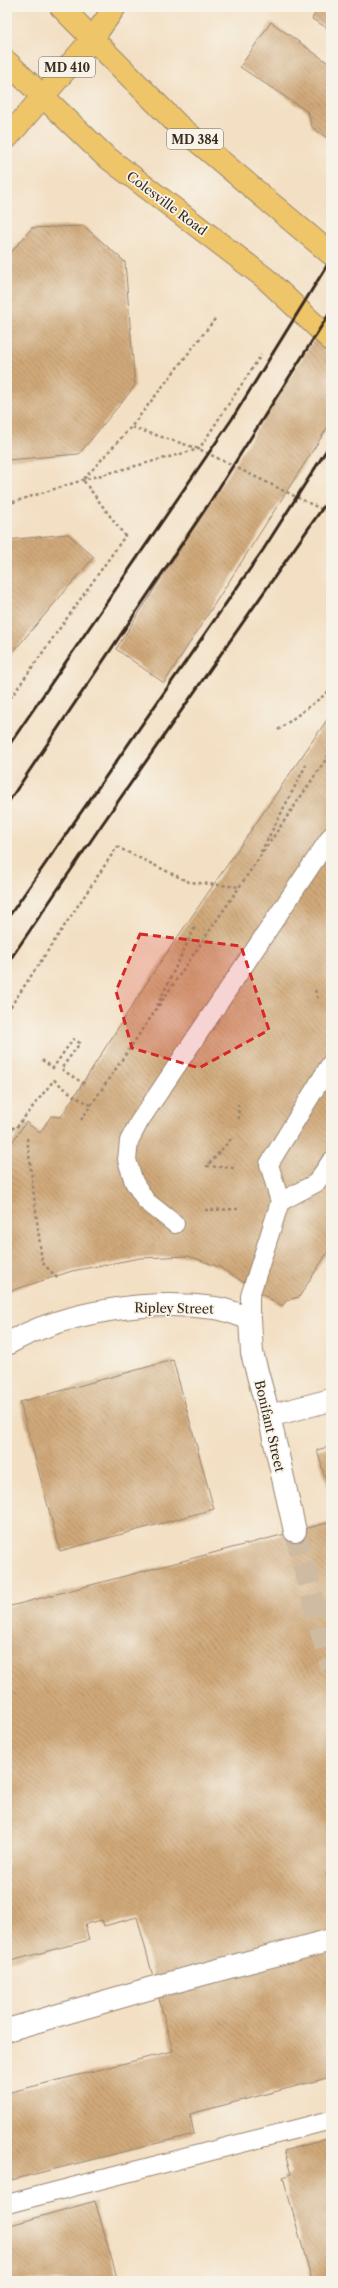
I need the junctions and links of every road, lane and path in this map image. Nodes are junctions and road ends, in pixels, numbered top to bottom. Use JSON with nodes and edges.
{"nodes":[{"id":1,"x":61,"y":7,"type":"edge"},
{"id":2,"x":115,"y":7,"type":"edge"},
{"id":3,"x":93,"y":38,"type":"junction"},
{"id":4,"x":7,"y":62,"type":"edge"},
{"id":5,"x":42,"y":97,"type":"junction"},
{"id":6,"x":7,"y":138,"type":"edge"},
{"id":7,"x":331,"y":254,"type":"edge"},
{"id":8,"x":215,"y":319,"type":"dead end"},
{"id":9,"x":331,"y":340,"type":"edge"},
{"id":10,"x":261,"y":355,"type":"dead end"},
{"id":11,"x":131,"y":427,"type":"junction"},
{"id":12,"x":199,"y":449,"type":"junction"},
{"id":13,"x":82,"y":480,"type":"junction"},
{"id":14,"x":7,"y":504,"type":"edge"},
{"id":15,"x":331,"y":514,"type":"edge"},
{"id":16,"x":331,"y":690,"type":"edge"},
{"id":17,"x":7,"y":703,"type":"edge"},
{"id":18,"x":278,"y":730,"type":"dead end"},
{"id":19,"x":331,"y":752,"type":"edge"},
{"id":20,"x":306,"y":765,"type":"dead end"},
{"id":21,"x":331,"y":836,"type":"edge"},
{"id":22,"x":256,"y":863,"type":"junction"},
{"id":23,"x":239,"y":887,"type":"junction"},
{"id":24,"x":196,"y":925,"type":"dead end"},
{"id":25,"x":315,"y":990,"type":"dead end"},
{"id":26,"x":318,"y":1000,"type":"dead end"},
{"id":27,"x":7,"y":1012,"type":"edge"},
{"id":28,"x":154,"y":1014,"type":"junction"},
{"id":29,"x":42,"y":1060,"type":"dead end"},
{"id":30,"x":331,"y":1064,"type":"edge"},
{"id":31,"x":86,"y":1085,"type":"dead end"},
{"id":32,"x":238,"y":1104,"type":"dead end"},
{"id":33,"x":91,"y":1105,"type":"junction"},
{"id":34,"x":81,"y":1120,"type":"dead end"},
{"id":35,"x":239,"y":1121,"type":"dead end"},
{"id":36,"x":7,"y":1124,"type":"edge"},
{"id":37,"x":27,"y":1138,"type":"dead end"},
{"id":38,"x":231,"y":1139,"type":"dead end"},
{"id":39,"x":331,"y":1161,"type":"edge"},
{"id":40,"x":234,"y":1168,"type":"dead end"},
{"id":41,"x":280,"y":1202,"type":"junction"},
{"id":42,"x":240,"y":1209,"type":"dead end"},
{"id":43,"x":205,"y":1210,"type":"dead end"},
{"id":44,"x":175,"y":1224,"type":"dead end"},
{"id":45,"x":59,"y":1280,"type":"dead end"},
{"id":46,"x":250,"y":1319,"type":"junction"},
{"id":47,"x":7,"y":1344,"type":"edge"},
{"id":48,"x":331,"y":1400,"type":"edge"},
{"id":49,"x":269,"y":1416,"type":"junction"},
{"id":50,"x":295,"y":1531,"type":"tunnel mouth"},
{"id":51,"x":331,"y":1940,"type":"edge"},
{"id":52,"x":7,"y":2030,"type":"edge"},
{"id":53,"x":331,"y":2120,"type":"edge"},
{"id":54,"x":7,"y":2204,"type":"edge"}],
"edges":[{"from":1,"to":3,"type":"main road","number":"MD 384"},
{"from":2,"to":3,"type":"main road","number":"MD 410"},
{"from":3,"to":5,"type":"main road","number":"MD 410"},
{"from":3,"to":7,"type":"main road","number":"MD 384"},
{"from":4,"to":5,"type":"main road","name":"Colesville Road"},
{"from":5,"to":6,"type":"main road","number":"MD 410"},
{"from":5,"to":9,"type":"main road","name":"Colesville Road"},
{"from":8,"to":11,"type":"path"},
{"from":10,"to":12,"type":"path"},
{"from":11,"to":12,"type":"path"},
{"from":11,"to":13,"type":"path"},
{"from":12,"to":13,"type":"path"},
{"from":12,"to":15,"type":"path"},
{"from":13,"to":14,"type":"path"},
{"from":13,"to":17,"type":"path"},
{"from":16,"to":18,"type":"path"},
{"from":19,"to":22,"type":"path"},
{"from":20,"to":22,"type":"path"},
{"from":21,"to":44,"type":"lane"},
{"from":22,"to":23,"type":"path"},
{"from":23,"to":27,"type":"path"},
{"from":23,"to":28,"type":"path"},
{"from":24,"to":28,"type":"path"},
{"from":25,"to":26,"type":"path"},
{"from":28,"to":33,"type":"path"},
{"from":29,"to":31,"type":"path"},
{"from":30,"to":41,"type":"lane"},
{"from":32,"to":35,"type":"path"},
{"from":33,"to":34,"type":"path"},
{"from":33,"to":36,"type":"path"},
{"from":37,"to":45,"type":"path"},
{"from":38,"to":40,"type":"path"},
{"from":39,"to":41,"type":"lane"},
{"from":41,"to":46,"type":"lane"},
{"from":42,"to":43,"type":"path"},
{"from":46,"to":47,"type":"street","name":"Ripley Street"},
{"from":46,"to":49,"type":"street","name":"Bonifant Street"},
{"from":48,"to":49,"type":"street"},
{"from":49,"to":50,"type":"street","name":"Bonifant Street"},
{"from":51,"to":52,"type":"street"},
{"from":53,"to":54,"type":"lane"}]}
